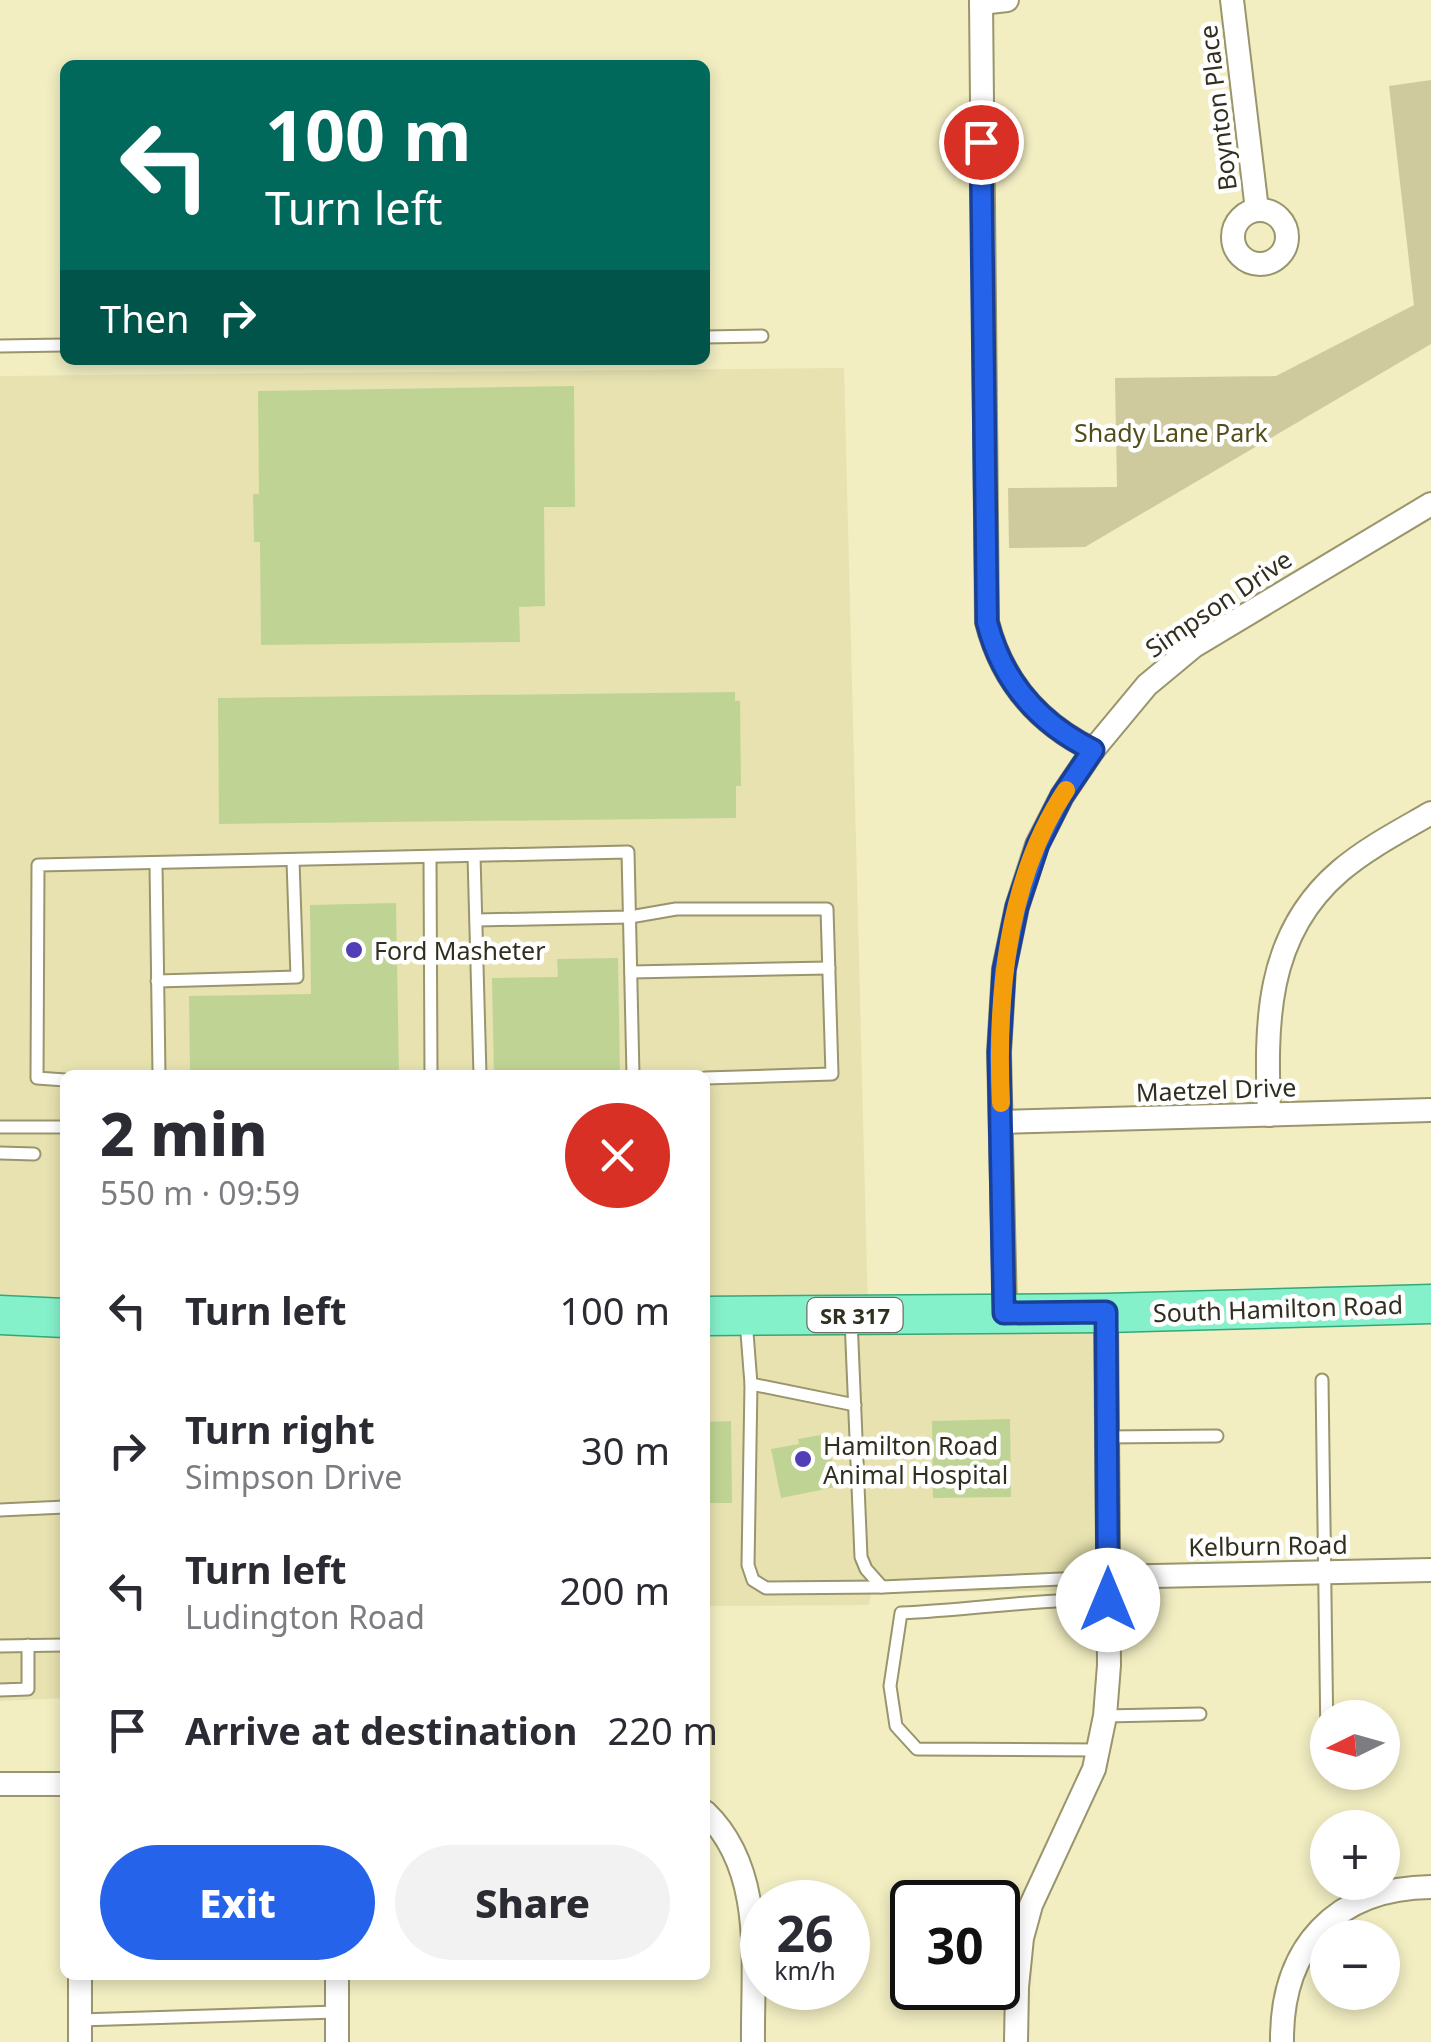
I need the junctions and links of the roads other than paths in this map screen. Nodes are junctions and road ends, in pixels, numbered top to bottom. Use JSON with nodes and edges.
{"nodes":[{"id":1,"x":1006,"y":0,"type":"edge"},
{"id":2,"x":1232,"y":0,"type":"edge"},
{"id":3,"x":981,"y":2,"type":"edge"},
{"id":4,"x":1257,"y":210,"type":"dead end"},
{"id":5,"x":762,"y":336,"type":"dead end"},
{"id":6,"x":710,"y":337,"type":"edge"},
{"id":7,"x":60,"y":345,"type":"edge"},
{"id":8,"x":0,"y":346,"type":"edge"},
{"id":9,"x":1431,"y":504,"type":"edge"},
{"id":10,"x":1093,"y":750,"type":"junction"},
{"id":11,"x":1431,"y":813,"type":"edge"},
{"id":12,"x":474,"y":856,"type":"junction"},
{"id":13,"x":430,"y":857,"type":"junction"},
{"id":14,"x":294,"y":861,"type":"junction"},
{"id":15,"x":156,"y":864,"type":"junction"},
{"id":16,"x":630,"y":918,"type":"junction"},
{"id":17,"x":476,"y":920,"type":"junction"},
{"id":18,"x":829,"y":968,"type":"junction"},
{"id":19,"x":631,"y":972,"type":"junction"},
{"id":20,"x":156,"y":981,"type":"junction"},
{"id":21,"x":159,"y":1070,"type":"edge"},
{"id":22,"x":431,"y":1070,"type":"edge"},
{"id":23,"x":480,"y":1070,"type":"edge"},
{"id":24,"x":634,"y":1070,"type":"edge"},
{"id":25,"x":710,"y":1078,"type":"edge"},
{"id":26,"x":60,"y":1080,"type":"edge"},
{"id":27,"x":1431,"y":1110,"type":"edge"},
{"id":28,"x":1269,"y":1115,"type":"junction"},
{"id":29,"x":1002,"y":1122,"type":"junction"},
{"id":30,"x":0,"y":1127,"type":"edge"},
{"id":31,"x":60,"y":1127,"type":"edge"},
{"id":32,"x":0,"y":1153,"type":"edge"},
{"id":33,"x":34,"y":1154,"type":"dead end"},
{"id":34,"x":1431,"y":1304,"type":"edge"},
{"id":35,"x":1106,"y":1312,"type":"junction"},
{"id":36,"x":1004,"y":1313,"type":"junction"},
{"id":37,"x":0,"y":1315,"type":"edge"},
{"id":38,"x":851,"y":1315,"type":"junction"},
{"id":39,"x":710,"y":1316,"type":"edge"},
{"id":40,"x":746,"y":1316,"type":"junction"},
{"id":41,"x":60,"y":1318,"type":"edge"},
{"id":42,"x":1322,"y":1380,"type":"dead end"},
{"id":43,"x":751,"y":1384,"type":"junction"},
{"id":44,"x":855,"y":1405,"type":"junction"},
{"id":45,"x":1217,"y":1436,"type":"dead end"},
{"id":46,"x":1106,"y":1438,"type":"junction"},
{"id":47,"x":60,"y":1507,"type":"edge"},
{"id":48,"x":0,"y":1510,"type":"edge"},
{"id":49,"x":1431,"y":1570,"type":"edge"},
{"id":50,"x":1325,"y":1571,"type":"junction"},
{"id":51,"x":882,"y":1586,"type":"junction"},
{"id":52,"x":1107,"y":1588,"type":"junction"},
{"id":53,"x":28,"y":1645,"type":"junction"},
{"id":54,"x":60,"y":1645,"type":"edge"},
{"id":55,"x":0,"y":1646,"type":"edge"},
{"id":56,"x":0,"y":1690,"type":"edge"},
{"id":57,"x":1327,"y":1700,"type":"edge"},
{"id":58,"x":1200,"y":1714,"type":"dead end"},
{"id":59,"x":1106,"y":1716,"type":"junction"},
{"id":60,"x":1099,"y":1750,"type":"junction"},
{"id":61,"x":0,"y":1784,"type":"edge"},
{"id":62,"x":60,"y":1784,"type":"edge"},
{"id":63,"x":710,"y":1818,"type":"edge"},
{"id":64,"x":1431,"y":1887,"type":"edge"},
{"id":65,"x":80,"y":1980,"type":"edge"},
{"id":66,"x":337,"y":1980,"type":"edge"},
{"id":67,"x":337,"y":2012,"type":"junction"},
{"id":68,"x":80,"y":2031,"type":"edge"},
{"id":69,"x":338,"y":2042,"type":"edge"},
{"id":70,"x":754,"y":2042,"type":"edge"},
{"id":71,"x":1016,"y":2042,"type":"edge"},
{"id":72,"x":1282,"y":2042,"type":"edge"}],
"edges":[{"from":1,"to":3,"type":"street"},
{"from":2,"to":4,"type":"street","name":"Boynton Place"},
{"from":3,"to":10,"type":"street"},
{"from":5,"to":6,"type":"lane"},
{"from":7,"to":8,"type":"lane"},
{"from":9,"to":10,"type":"street","name":"Simpson Drive"},
{"from":10,"to":29,"type":"street","name":"Simpson Drive"},
{"from":11,"to":28,"type":"street"},
{"from":12,"to":13,"type":"lane"},
{"from":12,"to":16,"type":"lane"},
{"from":12,"to":17,"type":"lane"},
{"from":13,"to":14,"type":"lane"},
{"from":13,"to":22,"type":"lane"},
{"from":14,"to":15,"type":"lane"},
{"from":14,"to":20,"type":"lane"},
{"from":15,"to":20,"type":"lane"},
{"from":15,"to":26,"type":"lane"},
{"from":16,"to":17,"type":"lane"},
{"from":16,"to":18,"type":"lane"},
{"from":16,"to":19,"type":"lane"},
{"from":17,"to":23,"type":"lane"},
{"from":18,"to":19,"type":"lane"},
{"from":18,"to":25,"type":"lane"},
{"from":19,"to":24,"type":"lane"},
{"from":20,"to":21,"type":"lane"},
{"from":27,"to":28,"type":"street","name":"Maetzel Drive"},
{"from":28,"to":29,"type":"street","name":"Maetzel Drive"},
{"from":29,"to":36,"type":"street","name":"Simpson Drive"},
{"from":30,"to":31,"type":"lane"},
{"from":32,"to":33,"type":"lane"},
{"from":34,"to":35,"type":"main road","name":"South Hamilton Road","number":"SR 317"},
{"from":35,"to":36,"type":"main road","name":"South Hamilton Road","number":"SR 317"},
{"from":35,"to":46,"type":"street"},
{"from":36,"to":38,"type":"main road","name":"South Hamilton Road","number":"SR 317"},
{"from":37,"to":41,"type":"main road"},
{"from":38,"to":40,"type":"main road","name":"South Hamilton Road","number":"SR 317"},
{"from":38,"to":44,"type":"lane"},
{"from":39,"to":40,"type":"main road","name":"South Hamilton Road","number":"SR 317"},
{"from":40,"to":43,"type":"lane"},
{"from":42,"to":50,"type":"lane"},
{"from":43,"to":44,"type":"lane"},
{"from":43,"to":51,"type":"lane"},
{"from":44,"to":51,"type":"lane"},
{"from":45,"to":46,"type":"lane"},
{"from":46,"to":52,"type":"street"},
{"from":47,"to":48,"type":"lane"},
{"from":49,"to":50,"type":"street","name":"Kelburn Road"},
{"from":50,"to":52,"type":"street","name":"Kelburn Road"},
{"from":50,"to":57,"type":"lane"},
{"from":51,"to":52,"type":"lane"},
{"from":52,"to":59,"type":"street"},
{"from":52,"to":60,"type":"lane"},
{"from":53,"to":54,"type":"lane"},
{"from":53,"to":55,"type":"lane"},
{"from":53,"to":56,"type":"lane"},
{"from":58,"to":59,"type":"lane"},
{"from":59,"to":60,"type":"street"},
{"from":60,"to":71,"type":"street"},
{"from":61,"to":62,"type":"street"},
{"from":63,"to":70,"type":"street"},
{"from":64,"to":72,"type":"street"},
{"from":65,"to":68,"type":"street"},
{"from":66,"to":67,"type":"street"},
{"from":67,"to":68,"type":"lane"},
{"from":67,"to":69,"type":"street"}]}
